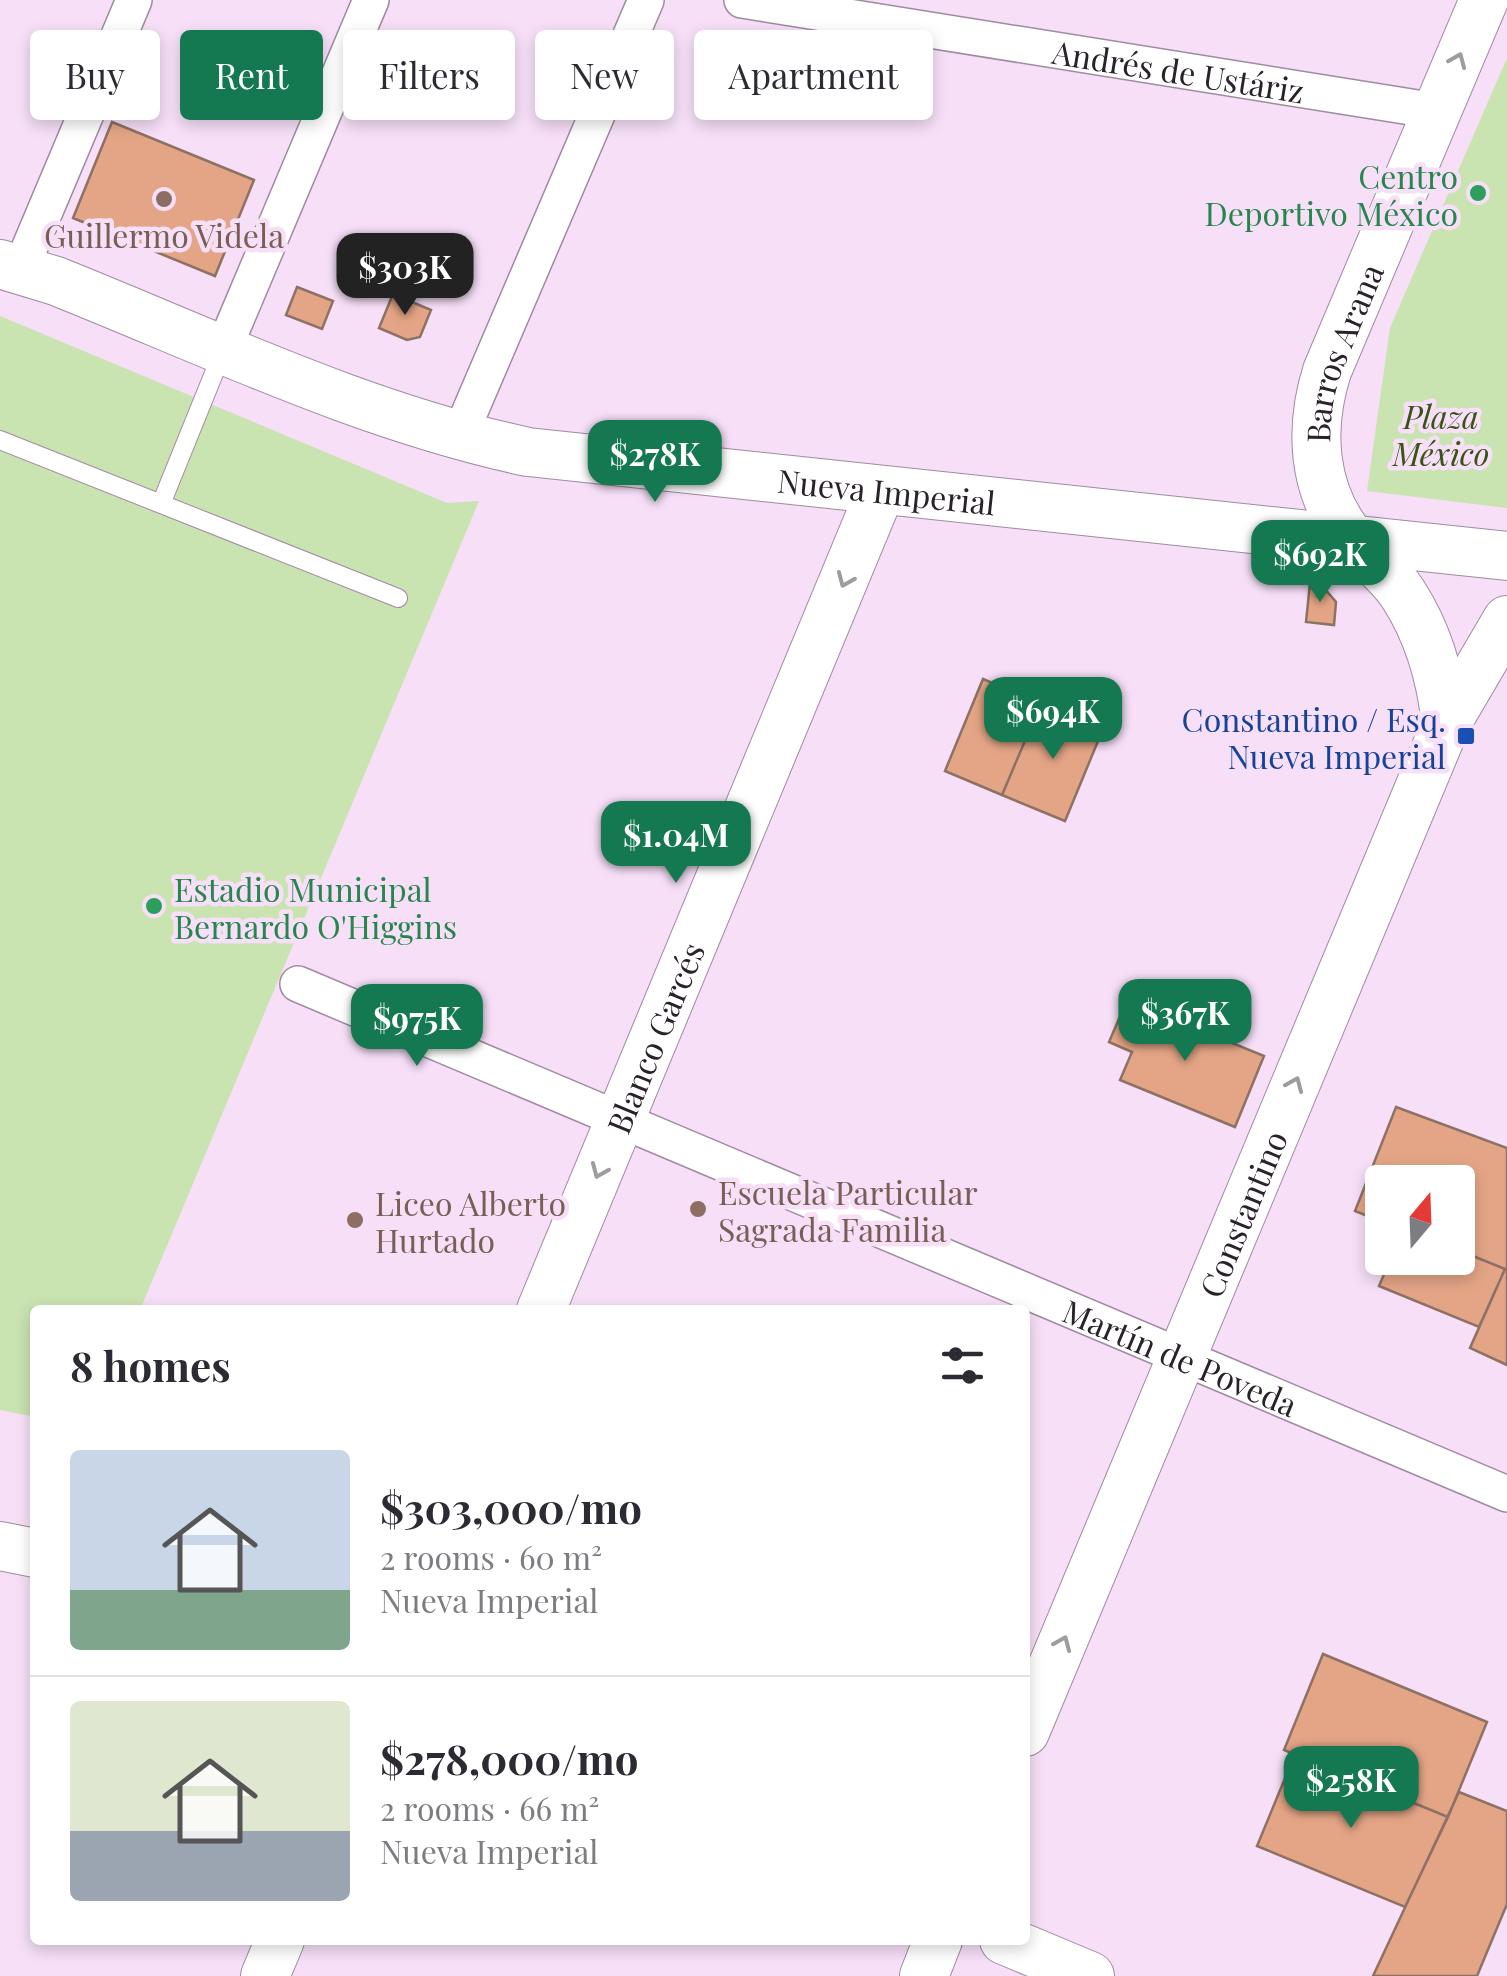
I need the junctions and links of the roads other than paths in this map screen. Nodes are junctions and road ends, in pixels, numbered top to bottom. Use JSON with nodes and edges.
{"nodes":[{"id":1,"x":134,"y":0,"type":"edge"},
{"id":2,"x":371,"y":0,"type":"edge"},
{"id":3,"x":646,"y":0,"type":"edge"},
{"id":4,"x":742,"y":0,"type":"edge"},
{"id":5,"x":1484,"y":0,"type":"edge"},
{"id":6,"x":1436,"y":111,"type":"junction"},
{"id":7,"x":10,"y":266,"type":"edge"},
{"id":8,"x":224,"y":348,"type":"junction"},
{"id":9,"x":459,"y":438,"type":"junction"},
{"id":10,"x":0,"y":440,"type":"edge"},
{"id":11,"x":881,"y":490,"type":"junction"},
{"id":12,"x":161,"y":504,"type":"junction"},
{"id":13,"x":1352,"y":540,"type":"junction"},
{"id":14,"x":1507,"y":556,"type":"edge"},
{"id":15,"x":398,"y":598,"type":"dead end"},
{"id":16,"x":1507,"y":620,"type":"edge"},
{"id":17,"x":1446,"y":724,"type":"junction"},
{"id":18,"x":298,"y":984,"type":"dead end"},
{"id":19,"x":620,"y":1120,"type":"junction"},
{"id":20,"x":543,"y":1305,"type":"edge"},
{"id":21,"x":1182,"y":1356,"type":"junction"},
{"id":22,"x":1507,"y":1494,"type":"edge"},
{"id":23,"x":0,"y":1546,"type":"edge"},
{"id":24,"x":30,"y":1552,"type":"edge"},
{"id":25,"x":1030,"y":1720,"type":"edge"},
{"id":26,"x":278,"y":1945,"type":"edge"},
{"id":27,"x":936,"y":1945,"type":"edge"},
{"id":28,"x":1016,"y":1945,"type":"edge"},
{"id":29,"x":265,"y":1976,"type":"edge"},
{"id":30,"x":924,"y":1976,"type":"edge"},
{"id":31,"x":1090,"y":1976,"type":"edge"}],
"edges":[{"from":1,"to":7,"type":"street"},
{"from":2,"to":8,"type":"street"},
{"from":3,"to":9,"type":"street"},
{"from":4,"to":6,"type":"street","name":"Andrés de Ustáriz"},
{"from":6,"to":5,"type":"street","name":"Barros Arana","one_way":true},
{"from":6,"to":13,"type":"street","name":"Barros Arana"},
{"from":7,"to":8,"type":"street","name":"Nueva Imperial"},
{"from":8,"to":9,"type":"street","name":"Nueva Imperial"},
{"from":8,"to":12,"type":"lane"},
{"from":9,"to":11,"type":"street","name":"Nueva Imperial"},
{"from":10,"to":12,"type":"lane"},
{"from":11,"to":13,"type":"street","name":"Nueva Imperial"},
{"from":11,"to":19,"type":"street","name":"Blanco Garcés","one_way":true},
{"from":12,"to":15,"type":"lane"},
{"from":13,"to":14,"type":"street","name":"Nueva Imperial"},
{"from":13,"to":17,"type":"street"},
{"from":16,"to":17,"type":"street","name":"Constantino"},
{"from":21,"to":17,"type":"street","name":"Constantino","one_way":true},
{"from":18,"to":19,"type":"street","name":"Martín de Poveda"},
{"from":19,"to":20,"type":"street","name":"Blanco Garcés","one_way":true},
{"from":19,"to":21,"type":"street","name":"Martín de Poveda"},
{"from":21,"to":22,"type":"street","name":"Martín de Poveda"},
{"from":25,"to":21,"type":"street","name":"Constantino","one_way":true},
{"from":23,"to":24,"type":"street"},
{"from":26,"to":29,"type":"street"},
{"from":27,"to":30,"type":"street"},
{"from":28,"to":31,"type":"street"}]}
